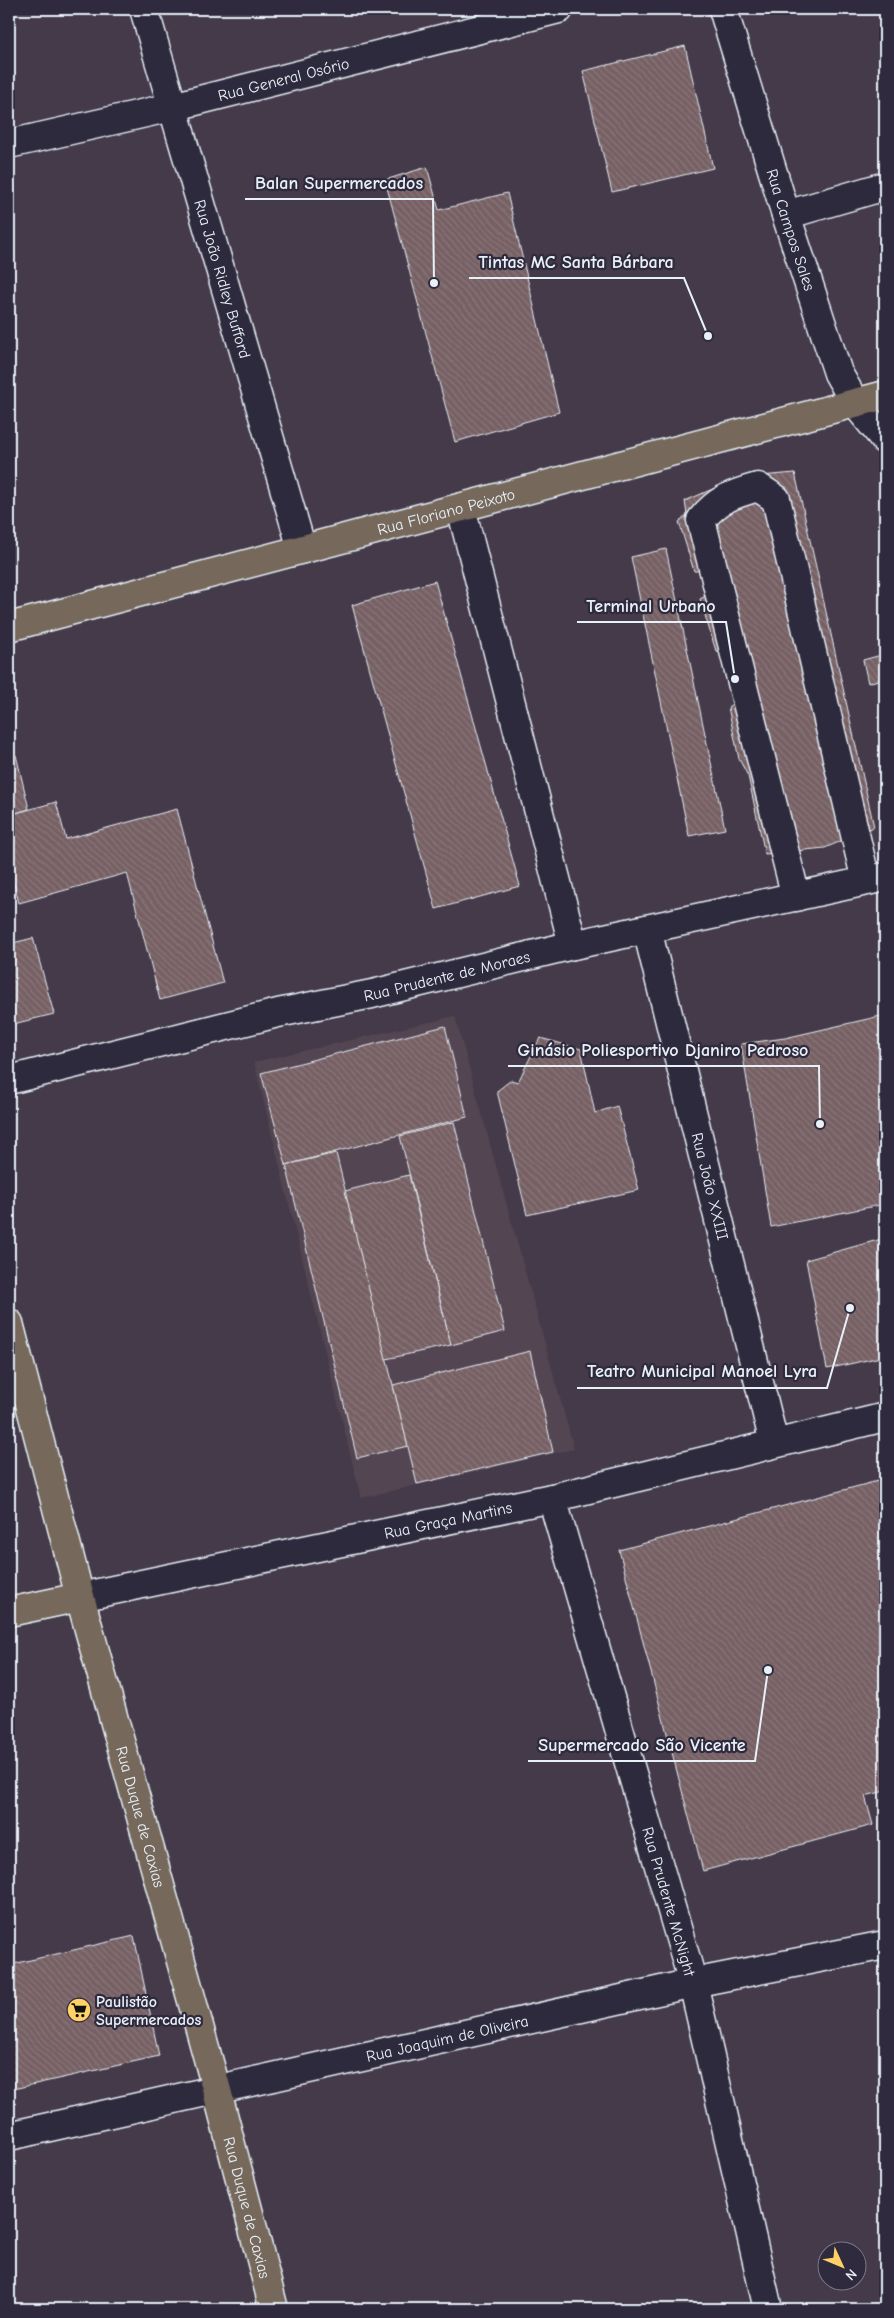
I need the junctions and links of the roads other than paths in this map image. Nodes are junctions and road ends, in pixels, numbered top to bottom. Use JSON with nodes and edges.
{"nodes":[{"id":1,"x":144,"y":9,"type":"edge"},
{"id":2,"x":559,"y":9,"type":"edge"},
{"id":3,"x":722,"y":9,"type":"edge"},
{"id":4,"x":172,"y":107,"type":"junction"},
{"id":5,"x":9,"y":144,"type":"edge"},
{"id":6,"x":885,"y":186,"type":"edge"},
{"id":7,"x":786,"y":215,"type":"junction"},
{"id":8,"x":885,"y":395,"type":"edge"},
{"id":9,"x":855,"y":403,"type":"junction"},
{"id":10,"x":885,"y":440,"type":"edge"},
{"id":11,"x":461,"y":508,"type":"junction"},
{"id":12,"x":302,"y":548,"type":"junction"},
{"id":13,"x":9,"y":627,"type":"edge"},
{"id":14,"x":876,"y":879,"type":"edge"},
{"id":15,"x":796,"y":897,"type":"junction"},
{"id":16,"x":648,"y":929,"type":"junction"},
{"id":17,"x":573,"y":945,"type":"junction"},
{"id":18,"x":9,"y":1080,"type":"edge"},
{"id":19,"x":9,"y":1323,"type":"edge"},
{"id":20,"x":885,"y":1417,"type":"edge"},
{"id":21,"x":774,"y":1443,"type":"junction"},
{"id":22,"x":552,"y":1498,"type":"junction"},
{"id":23,"x":80,"y":1597,"type":"junction"},
{"id":24,"x":9,"y":1612,"type":"edge"},
{"id":25,"x":885,"y":1945,"type":"edge"},
{"id":26,"x":693,"y":1983,"type":"junction"},
{"id":27,"x":217,"y":2091,"type":"junction"},
{"id":28,"x":9,"y":2136,"type":"edge"},
{"id":29,"x":274,"y":2309,"type":"edge"},
{"id":30,"x":768,"y":2309,"type":"edge"}],
"edges":[{"from":1,"to":4,"type":"street","name":"Rua João Ridley Bufford"},
{"from":2,"to":4,"type":"street","name":"Rua General Osório"},
{"from":3,"to":7,"type":"street","name":"Rua Campos Sales"},
{"from":4,"to":5,"type":"street","name":"Rua General Osório"},
{"from":4,"to":12,"type":"street","name":"Rua João Ridley Bufford"},
{"from":6,"to":7,"type":"street"},
{"from":7,"to":9,"type":"street","name":"Rua Campos Sales"},
{"from":8,"to":9,"type":"main road","name":"Rua Floriano Peixoto"},
{"from":9,"to":10,"type":"street","name":"Rua Campos Sales"},
{"from":9,"to":11,"type":"main road","name":"Rua Floriano Peixoto"},
{"from":11,"to":12,"type":"main road","name":"Rua Floriano Peixoto"},
{"from":11,"to":17,"type":"street"},
{"from":12,"to":13,"type":"main road","name":"Rua Floriano Peixoto"},
{"from":14,"to":15,"type":"street","name":"Rua Prudente de Moraes"},
{"from":14,"to":15,"type":"street"},
{"from":15,"to":16,"type":"street","name":"Rua Prudente de Moraes"},
{"from":16,"to":17,"type":"street","name":"Rua Prudente de Moraes"},
{"from":16,"to":21,"type":"street","name":"Rua João XXIII"},
{"from":17,"to":18,"type":"street","name":"Rua Prudente de Moraes"},
{"from":19,"to":23,"type":"main road","name":"Rua Duque de Caxias"},
{"from":20,"to":21,"type":"street","name":"Rua Graça Martins"},
{"from":21,"to":22,"type":"street","name":"Rua Graça Martins"},
{"from":22,"to":23,"type":"street","name":"Rua Graça Martins"},
{"from":22,"to":26,"type":"street","name":"Rua Prudente McNight"},
{"from":23,"to":24,"type":"main road","name":"Rua Graça Martins"},
{"from":23,"to":27,"type":"main road","name":"Rua Duque de Caxias"},
{"from":25,"to":26,"type":"street","name":"Rua Joaquim de Oliveira"},
{"from":26,"to":27,"type":"street","name":"Rua Joaquim de Oliveira"},
{"from":26,"to":30,"type":"street","name":"Rua Prudente McNight"},
{"from":27,"to":28,"type":"street","name":"Rua Joaquim de Oliveira"},
{"from":27,"to":29,"type":"main road","name":"Rua Duque de Caxias"}]}
